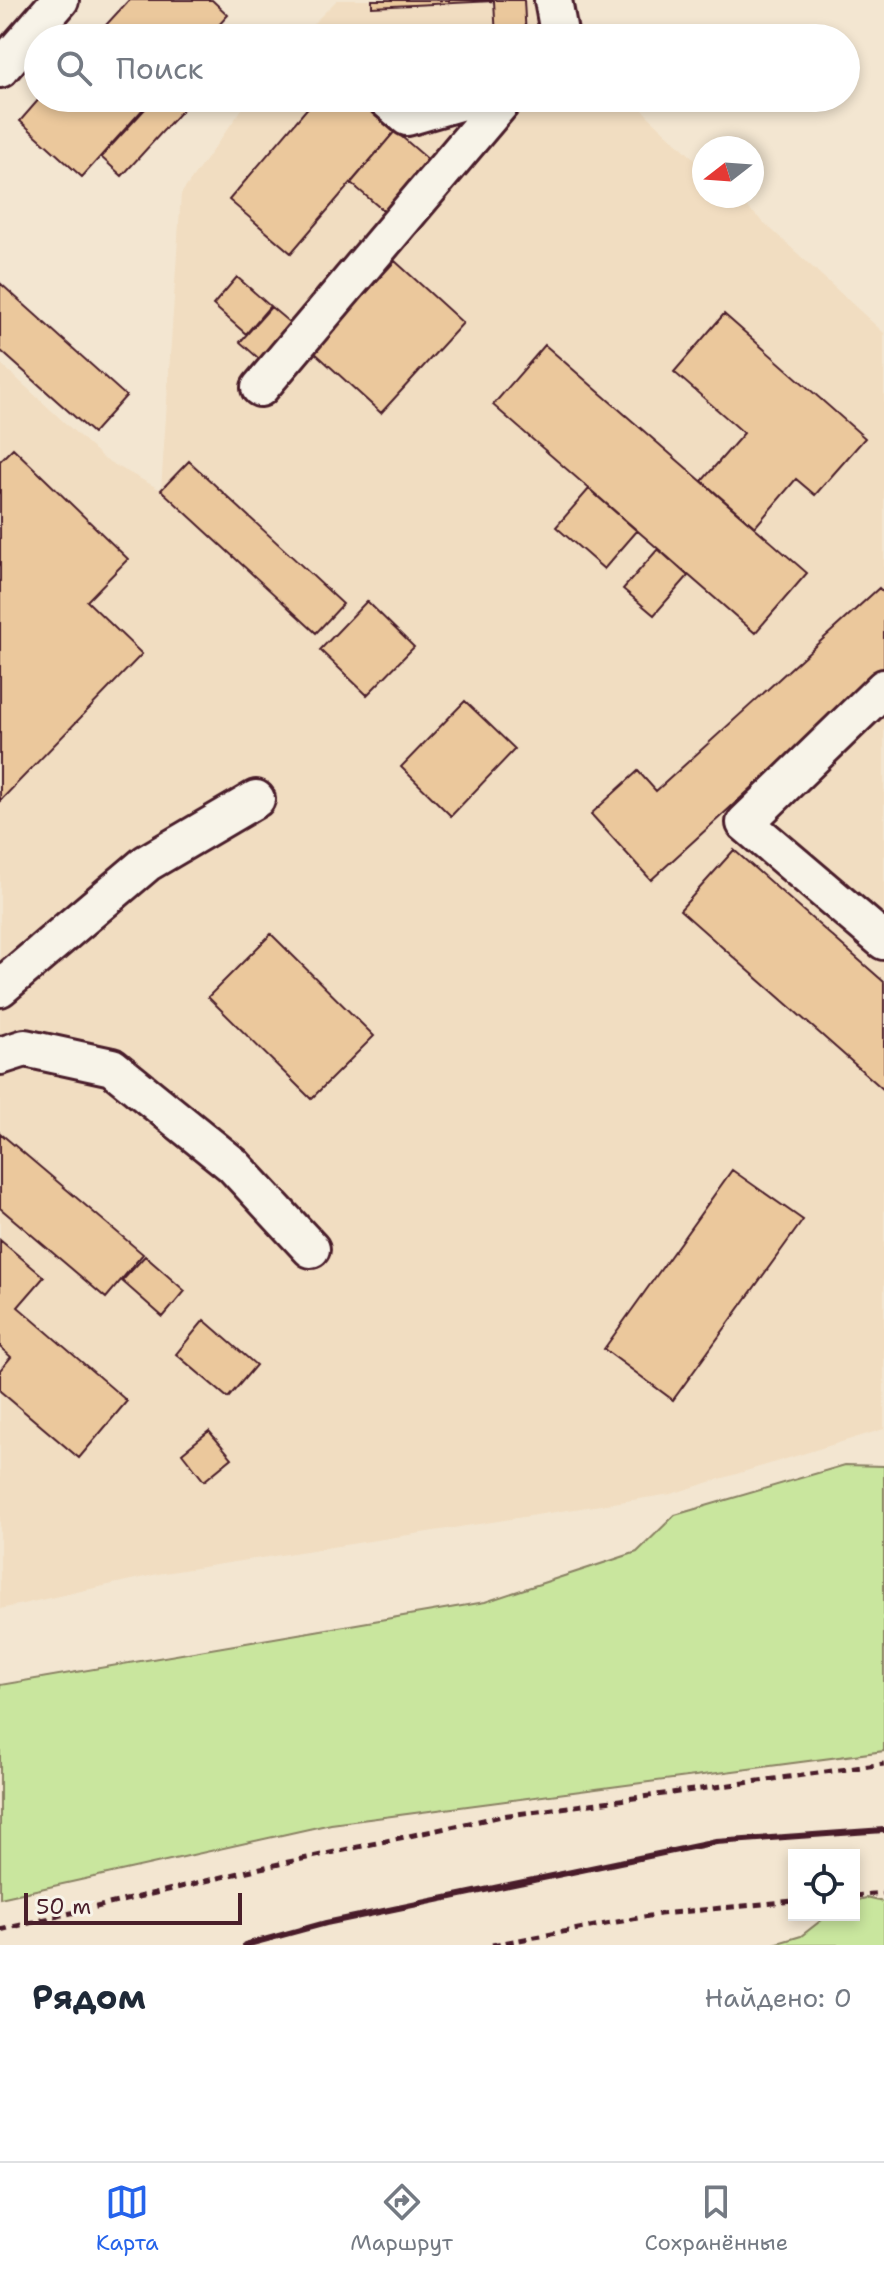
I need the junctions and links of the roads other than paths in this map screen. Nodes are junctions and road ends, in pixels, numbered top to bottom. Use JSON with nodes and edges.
{"nodes":[{"id":1,"x":60,"y":0,"type":"edge"},
{"id":2,"x":553,"y":0,"type":"edge"},
{"id":3,"x":39,"y":24,"type":"edge"},
{"id":4,"x":557,"y":24,"type":"edge"},
{"id":5,"x":24,"y":41,"type":"edge"},
{"id":6,"x":0,"y":69,"type":"edge"},
{"id":7,"x":401,"y":112,"type":"edge"},
{"id":8,"x":424,"y":112,"type":"edge"},
{"id":9,"x":493,"y":112,"type":"edge"},
{"id":10,"x":260,"y":388,"type":"dead end"},
{"id":11,"x":884,"y":688,"type":"edge"},
{"id":12,"x":256,"y":799,"type":"dead end"},
{"id":13,"x":884,"y":941,"type":"edge"},
{"id":14,"x":0,"y":988,"type":"edge"},
{"id":15,"x":0,"y":1056,"type":"edge"},
{"id":16,"x":311,"y":1249,"type":"dead end"}],
"edges":[{"from":1,"to":3,"type":"lane"},
{"from":2,"to":4,"type":"lane"},
{"from":5,"to":6,"type":"lane"},
{"from":7,"to":8,"type":"lane"},
{"from":9,"to":10,"type":"lane"},
{"from":11,"to":13,"type":"lane"},
{"from":12,"to":14,"type":"lane"},
{"from":15,"to":16,"type":"lane"}]}
